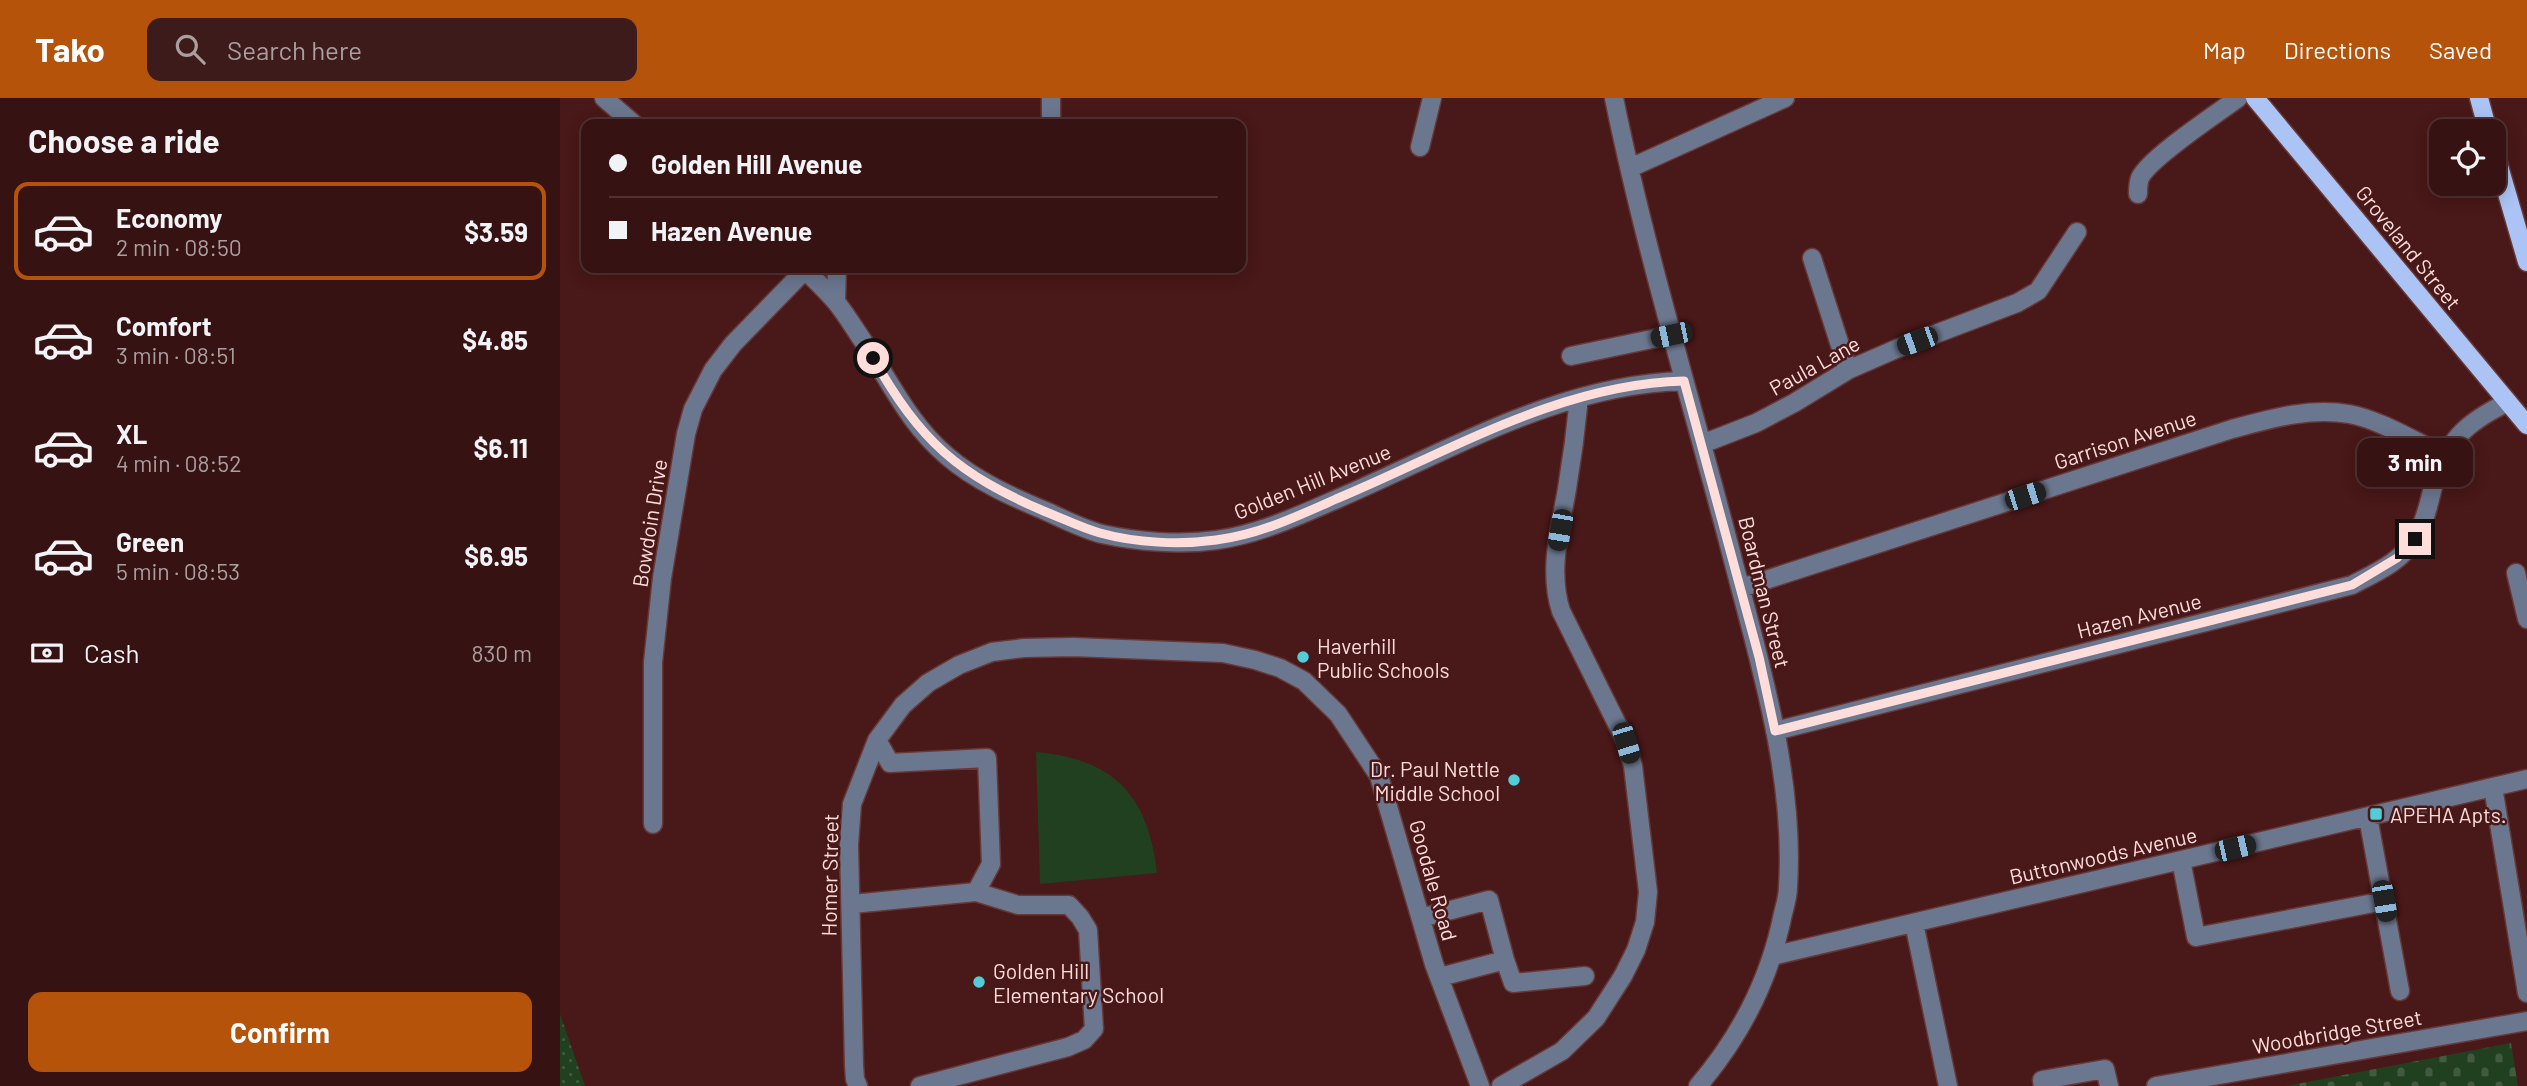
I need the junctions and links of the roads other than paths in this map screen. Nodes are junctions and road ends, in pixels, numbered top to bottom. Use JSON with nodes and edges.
{"nodes":[{"id":1,"x":604,"y":98,"type":"edge"},
{"id":2,"x":1051,"y":98,"type":"edge"},
{"id":3,"x":1432,"y":98,"type":"edge"},
{"id":4,"x":1614,"y":98,"type":"edge"},
{"id":5,"x":1785,"y":98,"type":"edge"},
{"id":6,"x":2238,"y":98,"type":"edge"},
{"id":7,"x":2255,"y":98,"type":"edge"},
{"id":8,"x":2479,"y":98,"type":"edge"},
{"id":9,"x":628,"y":119,"type":"edge"},
{"id":10,"x":1051,"y":119,"type":"edge"},
{"id":11,"x":2485,"y":119,"type":"edge"},
{"id":12,"x":1420,"y":148,"type":"dead end"},
{"id":13,"x":1630,"y":168,"type":"junction"},
{"id":14,"x":2506,"y":190,"type":"edge"},
{"id":15,"x":2138,"y":194,"type":"dead end"},
{"id":16,"x":2077,"y":232,"type":"dead end"},
{"id":17,"x":1812,"y":258,"type":"dead end"},
{"id":18,"x":2527,"y":262,"type":"edge"},
{"id":19,"x":800,"y":273,"type":"edge"},
{"id":20,"x":808,"y":273,"type":"edge"},
{"id":21,"x":837,"y":273,"type":"edge"},
{"id":22,"x":836,"y":301,"type":"junction"},
{"id":23,"x":1671,"y":335,"type":"junction"},
{"id":24,"x":1571,"y":356,"type":"dead end"},
{"id":25,"x":1848,"y":370,"type":"junction"},
{"id":26,"x":1684,"y":381,"type":"junction"},
{"id":27,"x":1579,"y":398,"type":"junction"},
{"id":28,"x":2508,"y":402,"type":"junction"},
{"id":29,"x":2527,"y":425,"type":"edge"},
{"id":30,"x":1702,"y":444,"type":"junction"},
{"id":31,"x":2444,"y":454,"type":"junction"},
{"id":32,"x":2516,"y":573,"type":"dead end"},
{"id":33,"x":1741,"y":588,"type":"junction"},
{"id":34,"x":2527,"y":620,"type":"edge"},
{"id":35,"x":999,"y":651,"type":"joint"},
{"id":36,"x":1775,"y":731,"type":"junction"},
{"id":37,"x":877,"y":740,"type":"junction"},
{"id":38,"x":2527,"y":779,"type":"edge"},
{"id":39,"x":2493,"y":787,"type":"junction"},
{"id":40,"x":2368,"y":817,"type":"junction"},
{"id":41,"x":653,"y":824,"type":"dead end"},
{"id":42,"x":2181,"y":860,"type":"junction"},
{"id":43,"x":976,"y":892,"type":"junction"},
{"id":44,"x":2384,"y":901,"type":"junction"},
{"id":45,"x":852,"y":904,"type":"junction"},
{"id":46,"x":1420,"y":918,"type":"junction"},
{"id":47,"x":1914,"y":923,"type":"junction"},
{"id":48,"x":1772,"y":956,"type":"junction"},
{"id":49,"x":1505,"y":960,"type":"junction"},
{"id":50,"x":1586,"y":976,"type":"dead end"},
{"id":51,"x":1440,"y":977,"type":"junction"},
{"id":52,"x":2400,"y":991,"type":"dead end"},
{"id":53,"x":2527,"y":993,"type":"edge"},
{"id":54,"x":2527,"y":1021,"type":"edge"},
{"id":55,"x":858,"y":1086,"type":"edge"},
{"id":56,"x":920,"y":1086,"type":"edge"},
{"id":57,"x":1480,"y":1086,"type":"edge"},
{"id":58,"x":1501,"y":1086,"type":"edge"},
{"id":59,"x":1698,"y":1086,"type":"edge"},
{"id":60,"x":1948,"y":1086,"type":"edge"},
{"id":61,"x":2043,"y":1086,"type":"edge"},
{"id":62,"x":2109,"y":1086,"type":"edge"},
{"id":63,"x":2156,"y":1086,"type":"edge"}],
"edges":[{"from":1,"to":9,"type":"street"},
{"from":2,"to":10,"type":"street"},
{"from":3,"to":12,"type":"street"},
{"from":4,"to":13,"type":"street","name":"Boardman Street"},
{"from":5,"to":13,"type":"street"},
{"from":6,"to":15,"type":"street"},
{"from":7,"to":28,"type":"main road","name":"Groveland Street"},
{"from":8,"to":11,"type":"main road"},
{"from":13,"to":23,"type":"street","name":"Boardman Street"},
{"from":14,"to":18,"type":"main road"},
{"from":16,"to":25,"type":"street","name":"Paula Lane"},
{"from":17,"to":25,"type":"street"},
{"from":19,"to":41,"type":"street","name":"Bowdoin Drive"},
{"from":20,"to":22,"type":"street","name":"Golden Hill Avenue"},
{"from":21,"to":22,"type":"street"},
{"from":22,"to":27,"type":"street","name":"Golden Hill Avenue"},
{"from":23,"to":24,"type":"street"},
{"from":23,"to":26,"type":"street","name":"Boardman Street"},
{"from":25,"to":30,"type":"street","name":"Paula Lane"},
{"from":26,"to":27,"type":"street","name":"Golden Hill Avenue"},
{"from":26,"to":30,"type":"street","name":"Boardman Street"},
{"from":27,"to":58,"type":"street"},
{"from":28,"to":29,"type":"main road","name":"Groveland Street"},
{"from":28,"to":31,"type":"street"},
{"from":30,"to":33,"type":"street","name":"Boardman Street"},
{"from":31,"to":33,"type":"street","name":"Garrison Avenue"},
{"from":31,"to":36,"type":"street","name":"Hazen Avenue"},
{"from":32,"to":34,"type":"street"},
{"from":33,"to":36,"type":"street","name":"Boardman Street"},
{"from":35,"to":37,"type":"street","name":"Homer Street"},
{"from":35,"to":46,"type":"street","name":"Goodale Road"},
{"from":36,"to":48,"type":"street","name":"Boardman Street"},
{"from":37,"to":43,"type":"street"},
{"from":37,"to":45,"type":"street","name":"Homer Street"},
{"from":38,"to":39,"type":"street","name":"Buttonwoods Avenue"},
{"from":39,"to":40,"type":"street","name":"Buttonwoods Avenue"},
{"from":39,"to":53,"type":"street"},
{"from":40,"to":42,"type":"street","name":"Buttonwoods Avenue"},
{"from":40,"to":44,"type":"street"},
{"from":42,"to":44,"type":"street"},
{"from":42,"to":47,"type":"street","name":"Buttonwoods Avenue"},
{"from":43,"to":45,"type":"street"},
{"from":43,"to":56,"type":"street"},
{"from":44,"to":52,"type":"street"},
{"from":45,"to":55,"type":"street","name":"Homer Street"},
{"from":46,"to":49,"type":"street"},
{"from":46,"to":51,"type":"street","name":"Goodale Road"},
{"from":47,"to":48,"type":"street","name":"Buttonwoods Avenue"},
{"from":47,"to":60,"type":"street"},
{"from":48,"to":59,"type":"street","name":"Boardman Street"},
{"from":49,"to":50,"type":"street"},
{"from":49,"to":51,"type":"street"},
{"from":51,"to":57,"type":"street","name":"Goodale Road"},
{"from":54,"to":63,"type":"street","name":"Woodbridge Street"},
{"from":61,"to":62,"type":"street"}]}
